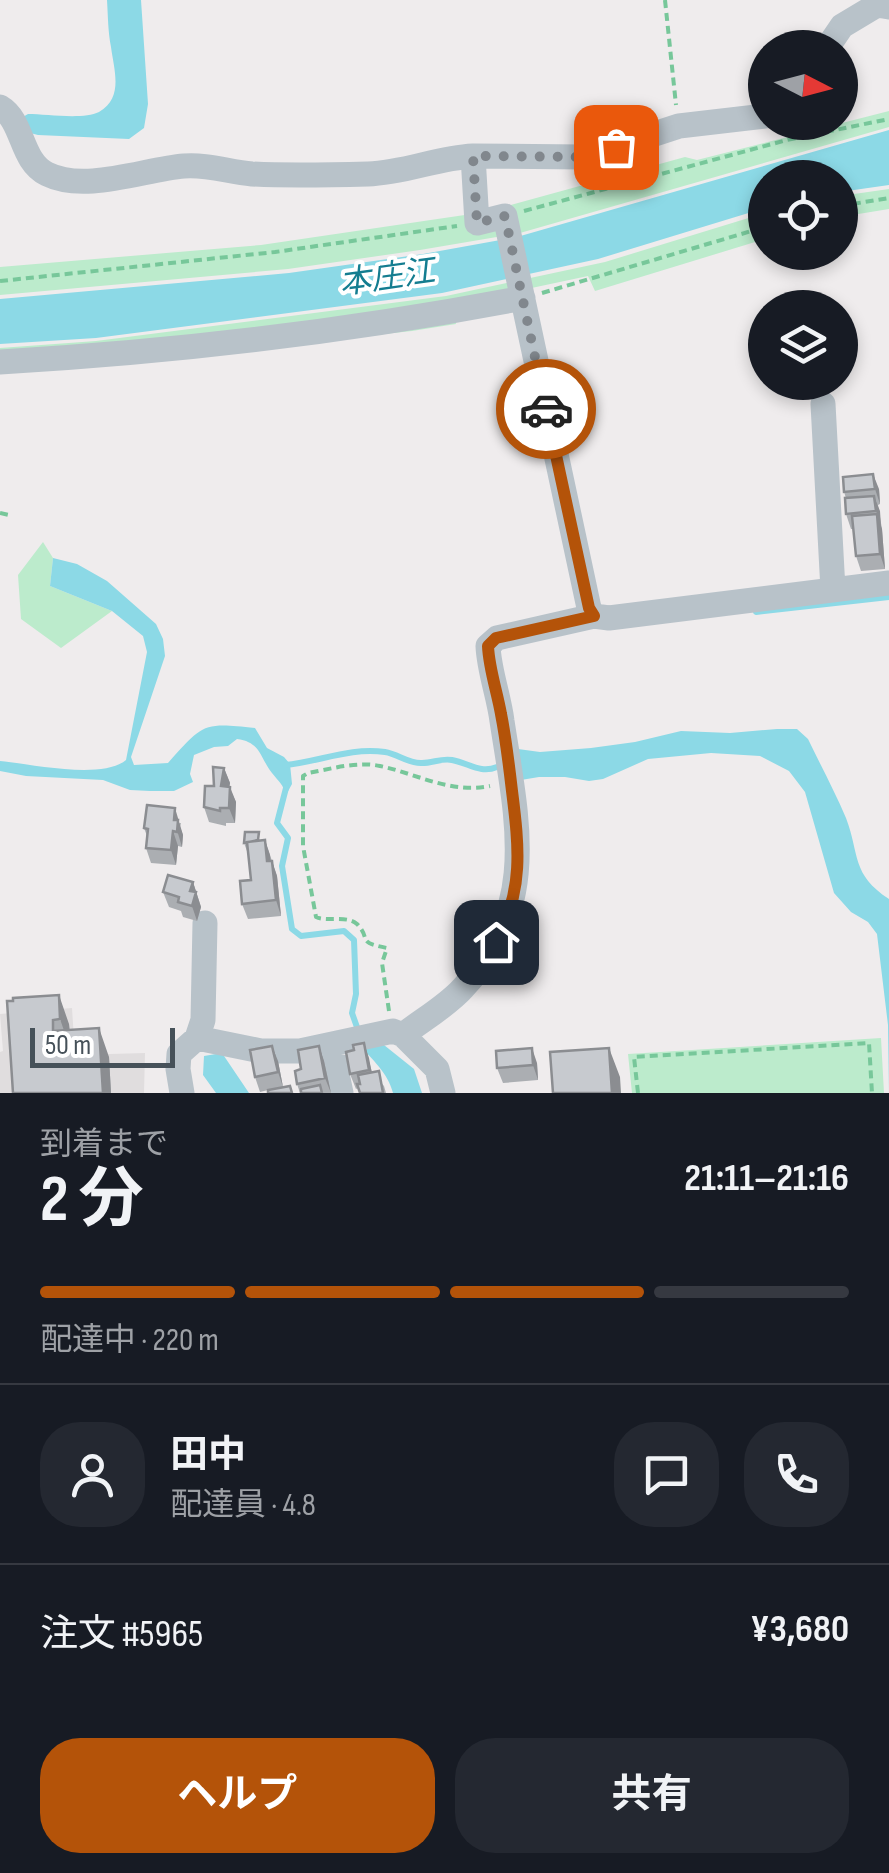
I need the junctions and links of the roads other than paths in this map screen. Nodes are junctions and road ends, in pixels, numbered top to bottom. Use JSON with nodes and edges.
{"nodes":[{"id":1,"x":889,"y":7,"type":"edge"},
{"id":2,"x":839,"y":30,"type":"edge"},
{"id":3,"x":748,"y":118,"type":"edge"},
{"id":4,"x":11,"y":120,"type":"edge"},
{"id":5,"x":473,"y":156,"type":"junction"},
{"id":6,"x":523,"y":298,"type":"junction"},
{"id":7,"x":0,"y":362,"type":"edge"},
{"id":8,"x":823,"y":404,"type":"dead end"},
{"id":9,"x":889,"y":584,"type":"edge"},
{"id":10,"x":834,"y":590,"type":"junction"},
{"id":11,"x":594,"y":616,"type":"junction"},
{"id":12,"x":205,"y":923,"type":"dead end"},
{"id":13,"x":370,"y":1037,"type":"junction"},
{"id":14,"x":197,"y":1038,"type":"junction"},
{"id":15,"x":182,"y":1093,"type":"edge"},
{"id":16,"x":341,"y":1093,"type":"edge"},
{"id":17,"x":443,"y":1093,"type":"edge"}],
"edges":[{"from":1,"to":2,"type":"street"},
{"from":3,"to":5,"type":"street"},
{"from":4,"to":5,"type":"street"},
{"from":5,"to":6,"type":"street"},
{"from":6,"to":7,"type":"street"},
{"from":6,"to":11,"type":"street"},
{"from":8,"to":10,"type":"street"},
{"from":9,"to":10,"type":"street"},
{"from":10,"to":11,"type":"street"},
{"from":11,"to":13,"type":"street"},
{"from":12,"to":14,"type":"street"},
{"from":13,"to":14,"type":"street"},
{"from":13,"to":16,"type":"street"},
{"from":13,"to":17,"type":"street"},
{"from":14,"to":15,"type":"street"}]}
